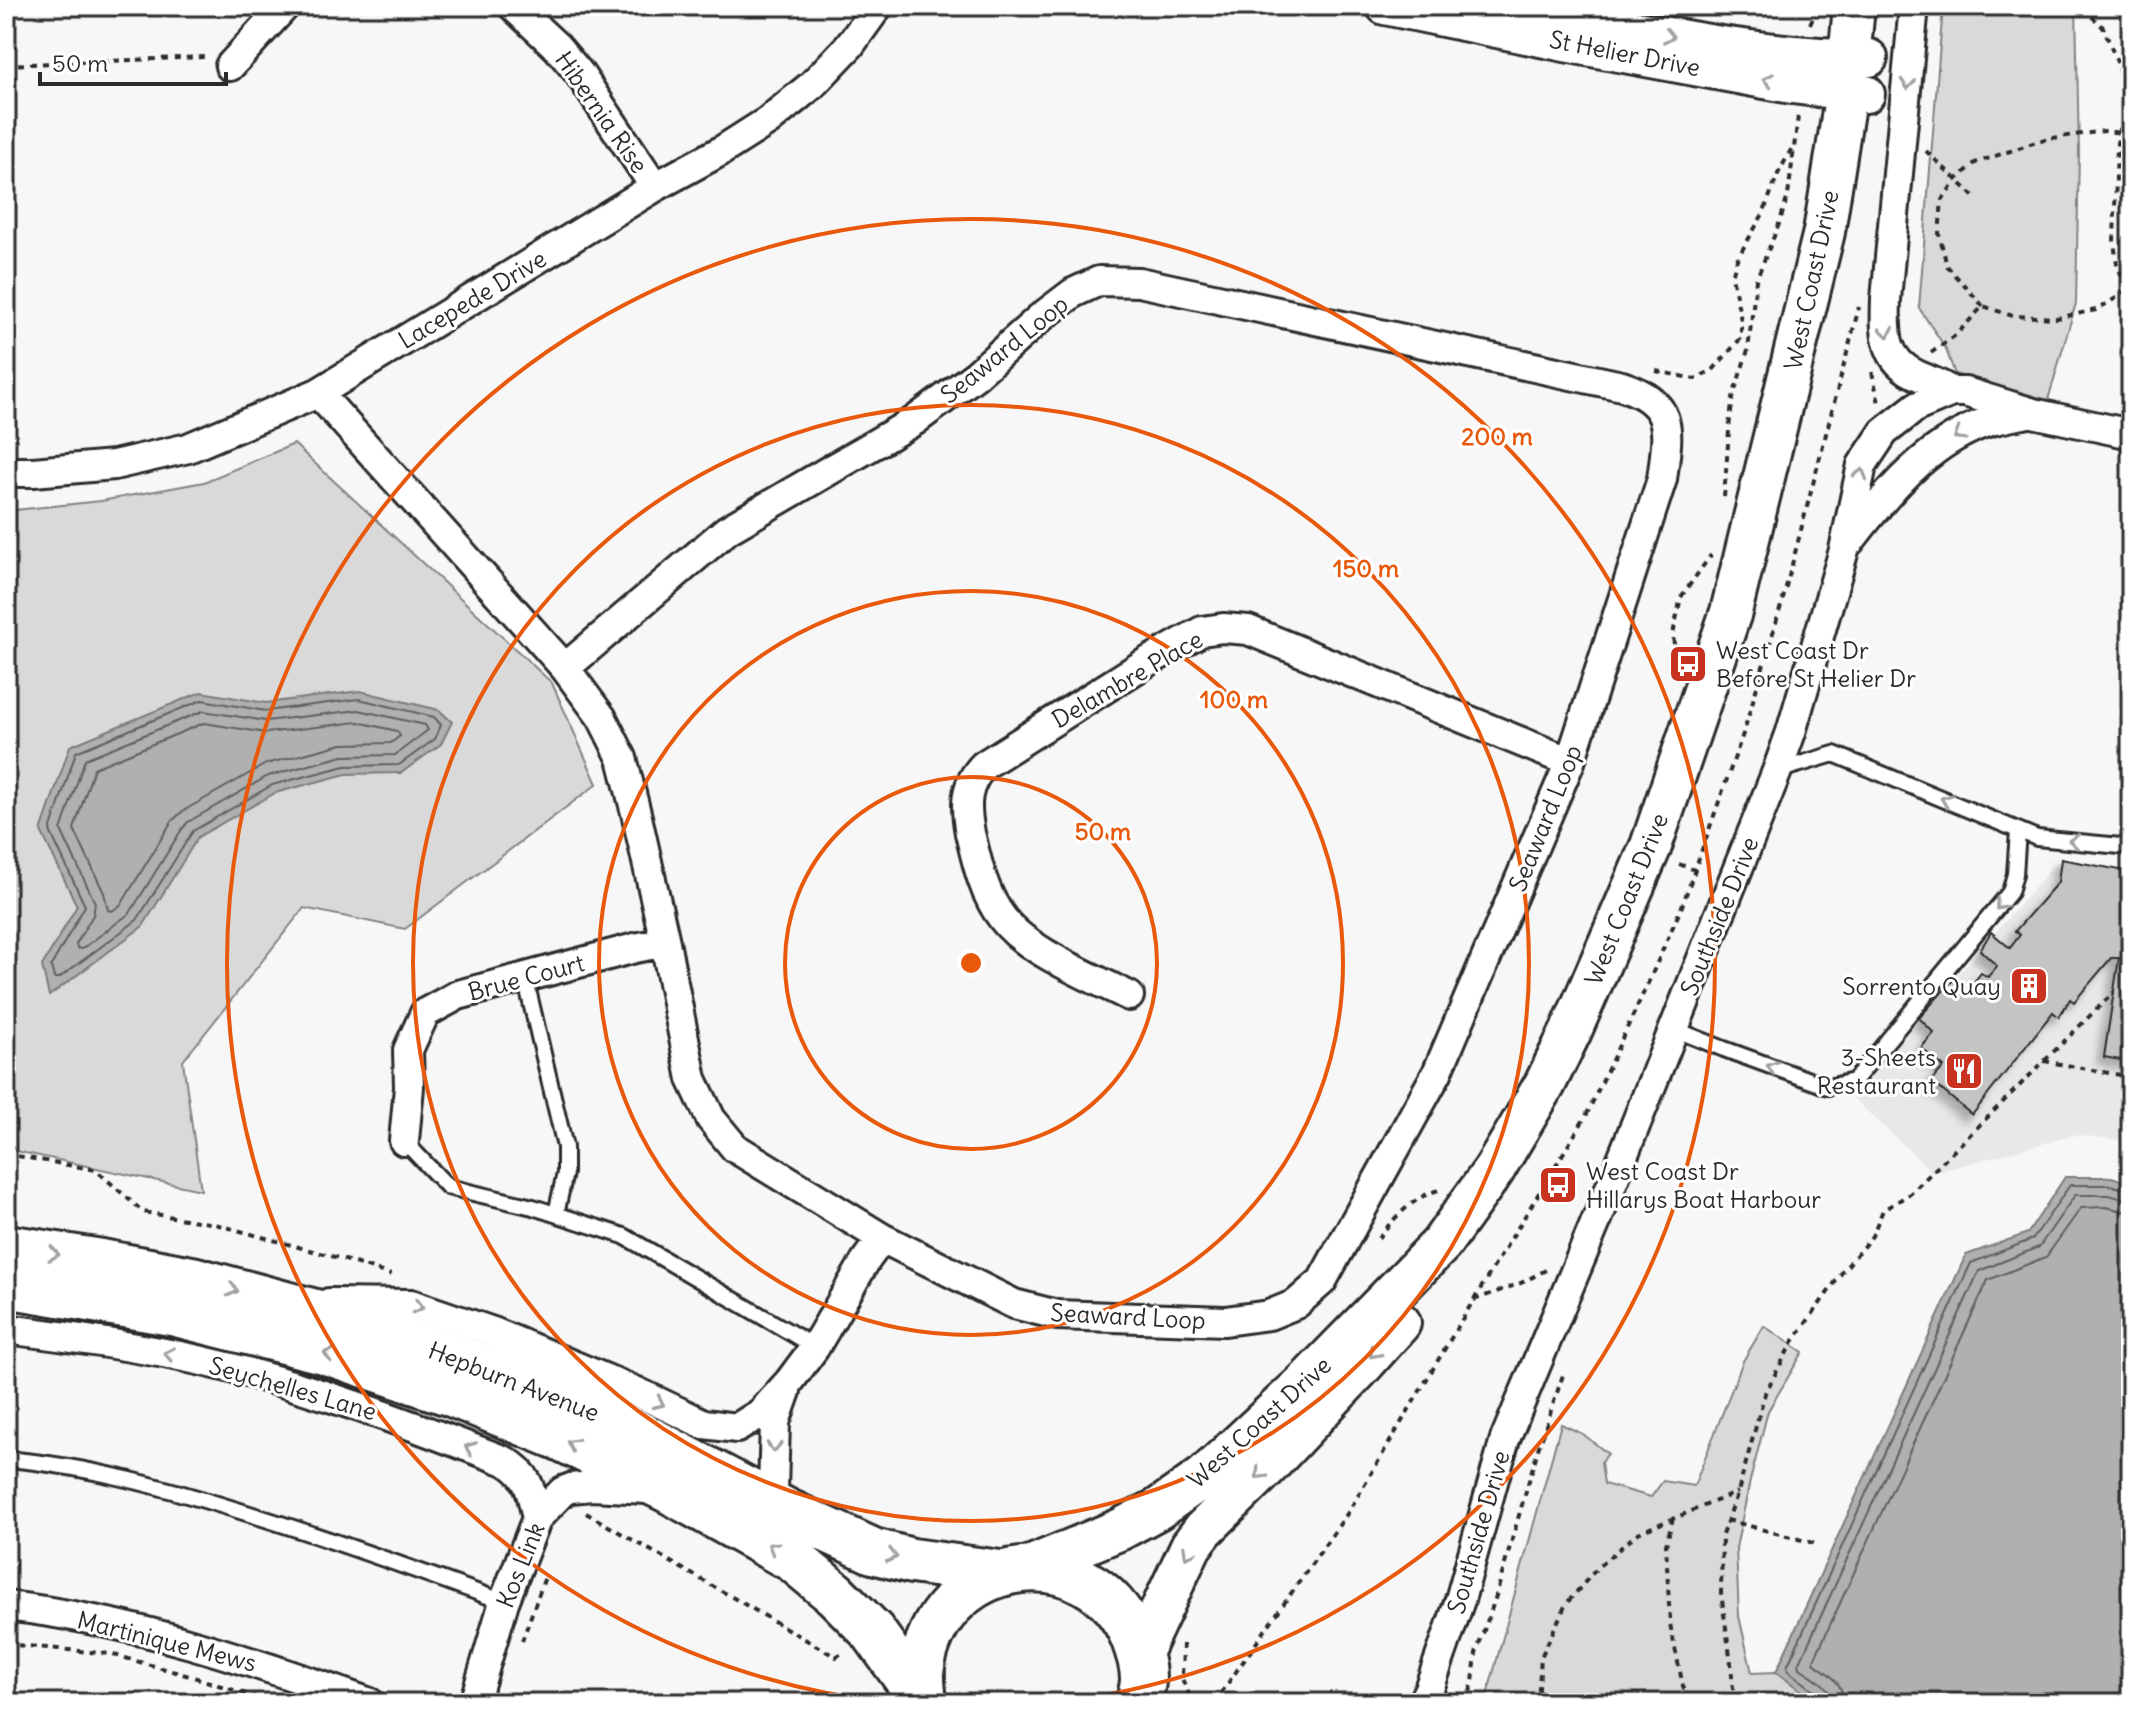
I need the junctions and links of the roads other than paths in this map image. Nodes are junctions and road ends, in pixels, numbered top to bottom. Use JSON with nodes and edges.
{"nodes":[{"id":1,"x":285,"y":6,"type":"edge"},
{"id":2,"x":513,"y":6,"type":"edge"},
{"id":3,"x":878,"y":6,"type":"edge"},
{"id":4,"x":1385,"y":6,"type":"edge"},
{"id":5,"x":1510,"y":6,"type":"edge"},
{"id":6,"x":1854,"y":6,"type":"edge"},
{"id":7,"x":1874,"y":6,"type":"edge"},
{"id":8,"x":1914,"y":6,"type":"edge"},
{"id":9,"x":1568,"y":21,"type":"edge"},
{"id":10,"x":235,"y":61,"type":"road end"},
{"id":11,"x":1858,"y":75,"type":"junction"},
{"id":12,"x":655,"y":187,"type":"junction"},
{"id":13,"x":1952,"y":392,"type":"junction"},
{"id":14,"x":318,"y":393,"type":"junction"},
{"id":15,"x":2033,"y":413,"type":"junction"},
{"id":16,"x":2131,"y":434,"type":"edge"},
{"id":17,"x":6,"y":472,"type":"edge"},
{"id":18,"x":1844,"y":550,"type":"junction"},
{"id":19,"x":565,"y":668,"type":"junction"},
{"id":20,"x":1570,"y":762,"type":"junction"},
{"id":21,"x":1777,"y":771,"type":"junction"},
{"id":22,"x":2018,"y":831,"type":"junction"},
{"id":23,"x":2131,"y":847,"type":"edge"},
{"id":24,"x":665,"y":942,"type":"junction"},
{"id":25,"x":525,"y":977,"type":"junction"},
{"id":26,"x":1129,"y":996,"type":"dead end"},
{"id":27,"x":1674,"y":1029,"type":"junction"},
{"id":28,"x":404,"y":1141,"type":"joint"},
{"id":29,"x":556,"y":1214,"type":"junction"},
{"id":30,"x":882,"y":1238,"type":"junction"},
{"id":31,"x":6,"y":1247,"type":"edge"},
{"id":32,"x":1575,"y":1274,"type":"junction"},
{"id":33,"x":6,"y":1285,"type":"edge"},
{"id":34,"x":284,"y":1303,"type":"junction"},
{"id":35,"x":6,"y":1329,"type":"edge"},
{"id":36,"x":815,"y":1347,"type":"junction"},
{"id":37,"x":789,"y":1382,"type":"junction"},
{"id":38,"x":6,"y":1459,"type":"edge"},
{"id":39,"x":668,"y":1490,"type":"junction"},
{"id":40,"x":786,"y":1511,"type":"junction"},
{"id":41,"x":537,"y":1518,"type":"junction"},
{"id":42,"x":1013,"y":1570,"type":"junction"},
{"id":43,"x":504,"y":1602,"type":"junction"},
{"id":44,"x":6,"y":1606,"type":"edge"},
{"id":45,"x":1146,"y":1685,"type":"edge"},
{"id":46,"x":370,"y":1703,"type":"edge"},
{"id":47,"x":474,"y":1703,"type":"edge"},
{"id":48,"x":924,"y":1703,"type":"edge"},
{"id":49,"x":1422,"y":1703,"type":"edge"},
{"id":50,"x":1441,"y":1703,"type":"edge"}],
"edges":[{"from":1,"to":10,"type":"street"},
{"from":2,"to":12,"type":"street","name":"Hibernia Rise"},
{"from":3,"to":12,"type":"street","name":"Lacepede Drive"},
{"from":4,"to":9,"type":"street","name":"St Helier Drive"},
{"from":5,"to":9,"type":"street","name":"St Helier Drive"},
{"from":6,"to":11,"type":"main road","name":"West Coast Drive"},
{"from":7,"to":11,"type":"main road","name":"West Coast Drive"},
{"from":8,"to":13,"type":"street","one_way":true},
{"from":9,"to":11,"type":"street","name":"St Helier Drive"},
{"from":11,"to":42,"type":"main road","name":"West Coast Drive"},
{"from":11,"to":45,"type":"main road","name":"West Coast Drive","one_way":true},
{"from":12,"to":14,"type":"street","name":"Lacepede Drive"},
{"from":13,"to":15,"type":"street","name":"Southside Drive"},
{"from":18,"to":13,"type":"street","name":"Southside Drive","one_way":true},
{"from":14,"to":17,"type":"street","name":"Lacepede Drive"},
{"from":14,"to":19,"type":"street","name":"Seaward Loop"},
{"from":15,"to":16,"type":"street","name":"Southside Drive"},
{"from":15,"to":18,"type":"street","name":"Southside Drive","one_way":true},
{"from":18,"to":21,"type":"street","name":"Southside Drive"},
{"from":19,"to":20,"type":"street","name":"Seaward Loop"},
{"from":19,"to":24,"type":"street","name":"Seaward Loop"},
{"from":20,"to":26,"type":"street","name":"Delambre Place"},
{"from":20,"to":30,"type":"street","name":"Seaward Loop"},
{"from":22,"to":21,"type":"lane","one_way":true},
{"from":21,"to":27,"type":"street","name":"Southside Drive"},
{"from":23,"to":22,"type":"lane","one_way":true},
{"from":22,"to":27,"type":"lane","one_way":true},
{"from":24,"to":25,"type":"street","name":"Brue Court"},
{"from":24,"to":30,"type":"street","name":"Seaward Loop"},
{"from":25,"to":28,"type":"street","name":"Brue Court"},
{"from":25,"to":29,"type":"lane"},
{"from":27,"to":32,"type":"street","name":"Southside Drive"},
{"from":28,"to":29,"type":"lane"},
{"from":29,"to":36,"type":"lane"},
{"from":30,"to":36,"type":"street"},
{"from":31,"to":34,"type":"main road","name":"Hepburn Avenue","one_way":true},
{"from":32,"to":49,"type":"street","name":"Southside Drive"},
{"from":32,"to":50,"type":"street","name":"Southside Drive"},
{"from":39,"to":33,"type":"main road","name":"Hepburn Avenue","one_way":true},
{"from":34,"to":37,"type":"street","one_way":true},
{"from":34,"to":40,"type":"main road","name":"Hepburn Avenue"},
{"from":41,"to":35,"type":"street","name":"Seychelles Lane","one_way":true},
{"from":36,"to":37,"type":"street"},
{"from":37,"to":40,"type":"street","one_way":true},
{"from":38,"to":43,"type":"lane"},
{"from":39,"to":41,"type":"street","name":"Kos Link"},
{"from":48,"to":39,"type":"main road","name":"Hepburn Avenue","one_way":true},
{"from":40,"to":42,"type":"main road","name":"Hepburn Avenue","one_way":true},
{"from":41,"to":43,"type":"street","name":"Kos Link"},
{"from":42,"to":45,"type":"main road","name":"Hepburn Avenue"},
{"from":42,"to":48,"type":"main road"},
{"from":43,"to":47,"type":"street","name":"Kos Link"},
{"from":44,"to":46,"type":"street","name":"Martinique Mews"}]}
